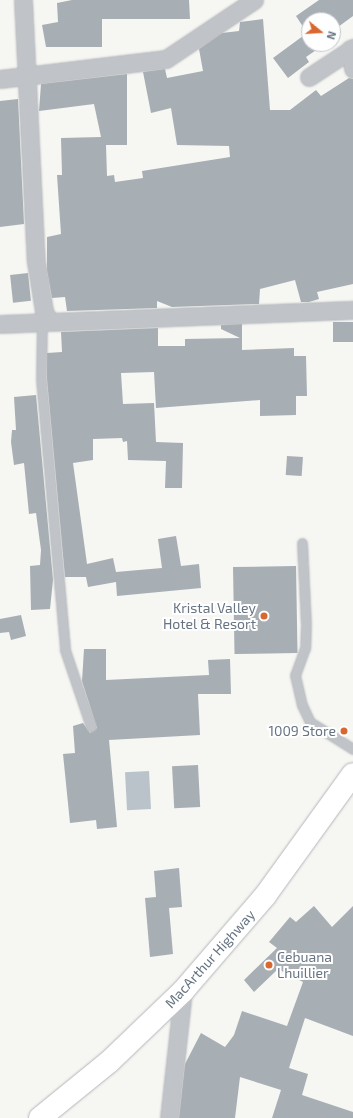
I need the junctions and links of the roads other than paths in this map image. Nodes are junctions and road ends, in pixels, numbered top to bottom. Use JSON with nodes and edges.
{"nodes":[{"id":1,"x":23,"y":0,"type":"edge"},
{"id":2,"x":254,"y":0,"type":"edge"},
{"id":3,"x":352,"y":49,"type":"edge"},
{"id":4,"x":353,"y":69,"type":"edge"},
{"id":5,"x":28,"y":76,"type":"junction"},
{"id":6,"x":309,"y":77,"type":"dead end"},
{"id":7,"x":0,"y":79,"type":"edge"},
{"id":8,"x":353,"y":310,"type":"edge"},
{"id":9,"x":45,"y":321,"type":"junction"},
{"id":10,"x":0,"y":324,"type":"edge"},
{"id":11,"x":302,"y":543,"type":"dead end"},
{"id":12,"x":91,"y":727,"type":"dead end"},
{"id":13,"x":353,"y":749,"type":"edge"},
{"id":14,"x":353,"y":774,"type":"edge"},
{"id":15,"x":183,"y":991,"type":"junction"},
{"id":16,"x":40,"y":1118,"type":"edge"},
{"id":17,"x":169,"y":1118,"type":"edge"}],
"edges":[{"from":1,"to":5,"type":"street"},
{"from":2,"to":5,"type":"street"},
{"from":3,"to":4,"type":"street"},
{"from":3,"to":6,"type":"street"},
{"from":5,"to":7,"type":"street"},
{"from":5,"to":9,"type":"street"},
{"from":8,"to":9,"type":"street"},
{"from":9,"to":10,"type":"street"},
{"from":9,"to":12,"type":"lane"},
{"from":11,"to":13,"type":"lane"},
{"from":14,"to":15,"type":"highway","name":"MacArthur Highway"},
{"from":15,"to":16,"type":"highway","name":"MacArthur Highway"},
{"from":15,"to":17,"type":"street"}]}
